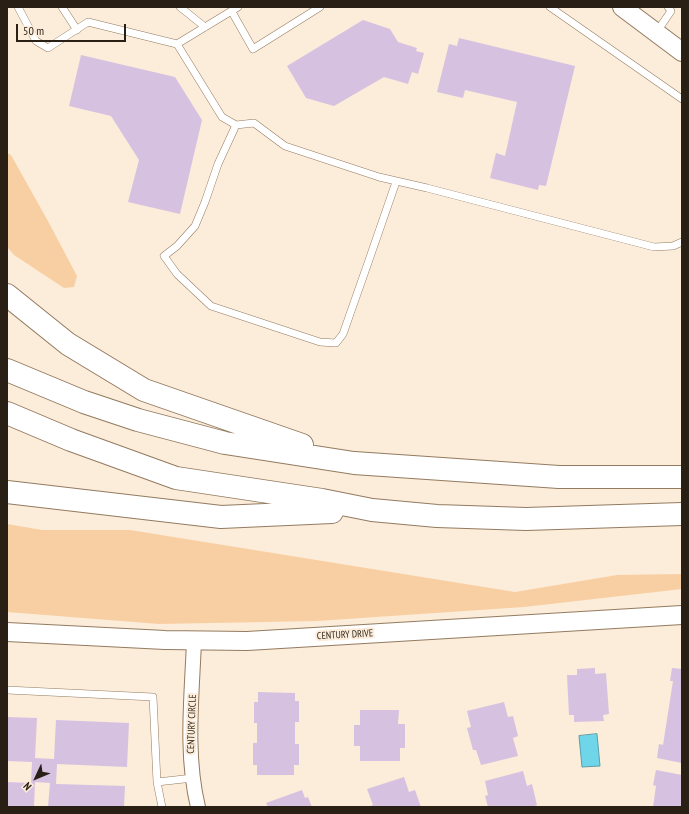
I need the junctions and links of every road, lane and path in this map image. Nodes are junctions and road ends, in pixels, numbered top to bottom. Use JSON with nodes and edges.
{"nodes":[{"id":1,"x":18,"y":7,"type":"edge"},
{"id":2,"x":62,"y":7,"type":"edge"},
{"id":3,"x":180,"y":7,"type":"edge"},
{"id":4,"x":320,"y":7,"type":"edge"},
{"id":5,"x":550,"y":7,"type":"edge"},
{"id":6,"x":622,"y":7,"type":"edge"},
{"id":7,"x":668,"y":7,"type":"edge"},
{"id":8,"x":235,"y":9,"type":"edge"},
{"id":9,"x":205,"y":27,"type":"junction"},
{"id":10,"x":77,"y":30,"type":"junction"},
{"id":11,"x":656,"y":33,"type":"junction"},
{"id":12,"x":177,"y":44,"type":"junction"},
{"id":13,"x":682,"y":52,"type":"edge"},
{"id":14,"x":682,"y":99,"type":"edge"},
{"id":15,"x":236,"y":125,"type":"junction"},
{"id":16,"x":396,"y":182,"type":"junction"},
{"id":17,"x":682,"y":242,"type":"edge"},
{"id":18,"x":7,"y":295,"type":"edge"},
{"id":19,"x":7,"y":370,"type":"edge"},
{"id":20,"x":7,"y":412,"type":"edge"},
{"id":21,"x":354,"y":463,"type":"junction"},
{"id":22,"x":682,"y":477,"type":"edge"},
{"id":23,"x":7,"y":492,"type":"edge"},
{"id":24,"x":372,"y":510,"type":"junction"},
{"id":25,"x":682,"y":514,"type":"edge"},
{"id":26,"x":682,"y":615,"type":"edge"},
{"id":27,"x":7,"y":632,"type":"edge"},
{"id":28,"x":194,"y":641,"type":"junction"},
{"id":29,"x":7,"y":690,"type":"edge"},
{"id":30,"x":193,"y":778,"type":"junction"},
{"id":31,"x":157,"y":782,"type":"junction"},
{"id":32,"x":162,"y":807,"type":"edge"},
{"id":33,"x":198,"y":807,"type":"edge"}],
"edges":[{"from":1,"to":10,"type":"lane"},
{"from":2,"to":10,"type":"lane"},
{"from":3,"to":9,"type":"lane"},
{"from":4,"to":8,"type":"lane"},
{"from":5,"to":14,"type":"lane"},
{"from":6,"to":11,"type":"street"},
{"from":7,"to":11,"type":"lane"},
{"from":8,"to":9,"type":"lane"},
{"from":9,"to":12,"type":"lane"},
{"from":10,"to":12,"type":"lane"},
{"from":11,"to":13,"type":"street"},
{"from":12,"to":15,"type":"lane"},
{"from":15,"to":16,"type":"lane"},
{"from":15,"to":16,"type":"lane"},
{"from":16,"to":17,"type":"lane"},
{"from":18,"to":21,"type":"highway"},
{"from":19,"to":21,"type":"highway"},
{"from":20,"to":24,"type":"highway"},
{"from":21,"to":22,"type":"highway"},
{"from":23,"to":24,"type":"highway"},
{"from":24,"to":25,"type":"highway"},
{"from":26,"to":28,"type":"street","name":"CENTURY DRIVE"},
{"from":27,"to":28,"type":"street","name":"CENTURY DRIVE"},
{"from":28,"to":30,"type":"street","name":"CENTURY CIRCLE"},
{"from":29,"to":31,"type":"lane"},
{"from":30,"to":31,"type":"lane"},
{"from":30,"to":33,"type":"street","name":"CENTURY CIRCLE"},
{"from":31,"to":32,"type":"lane"}]}
